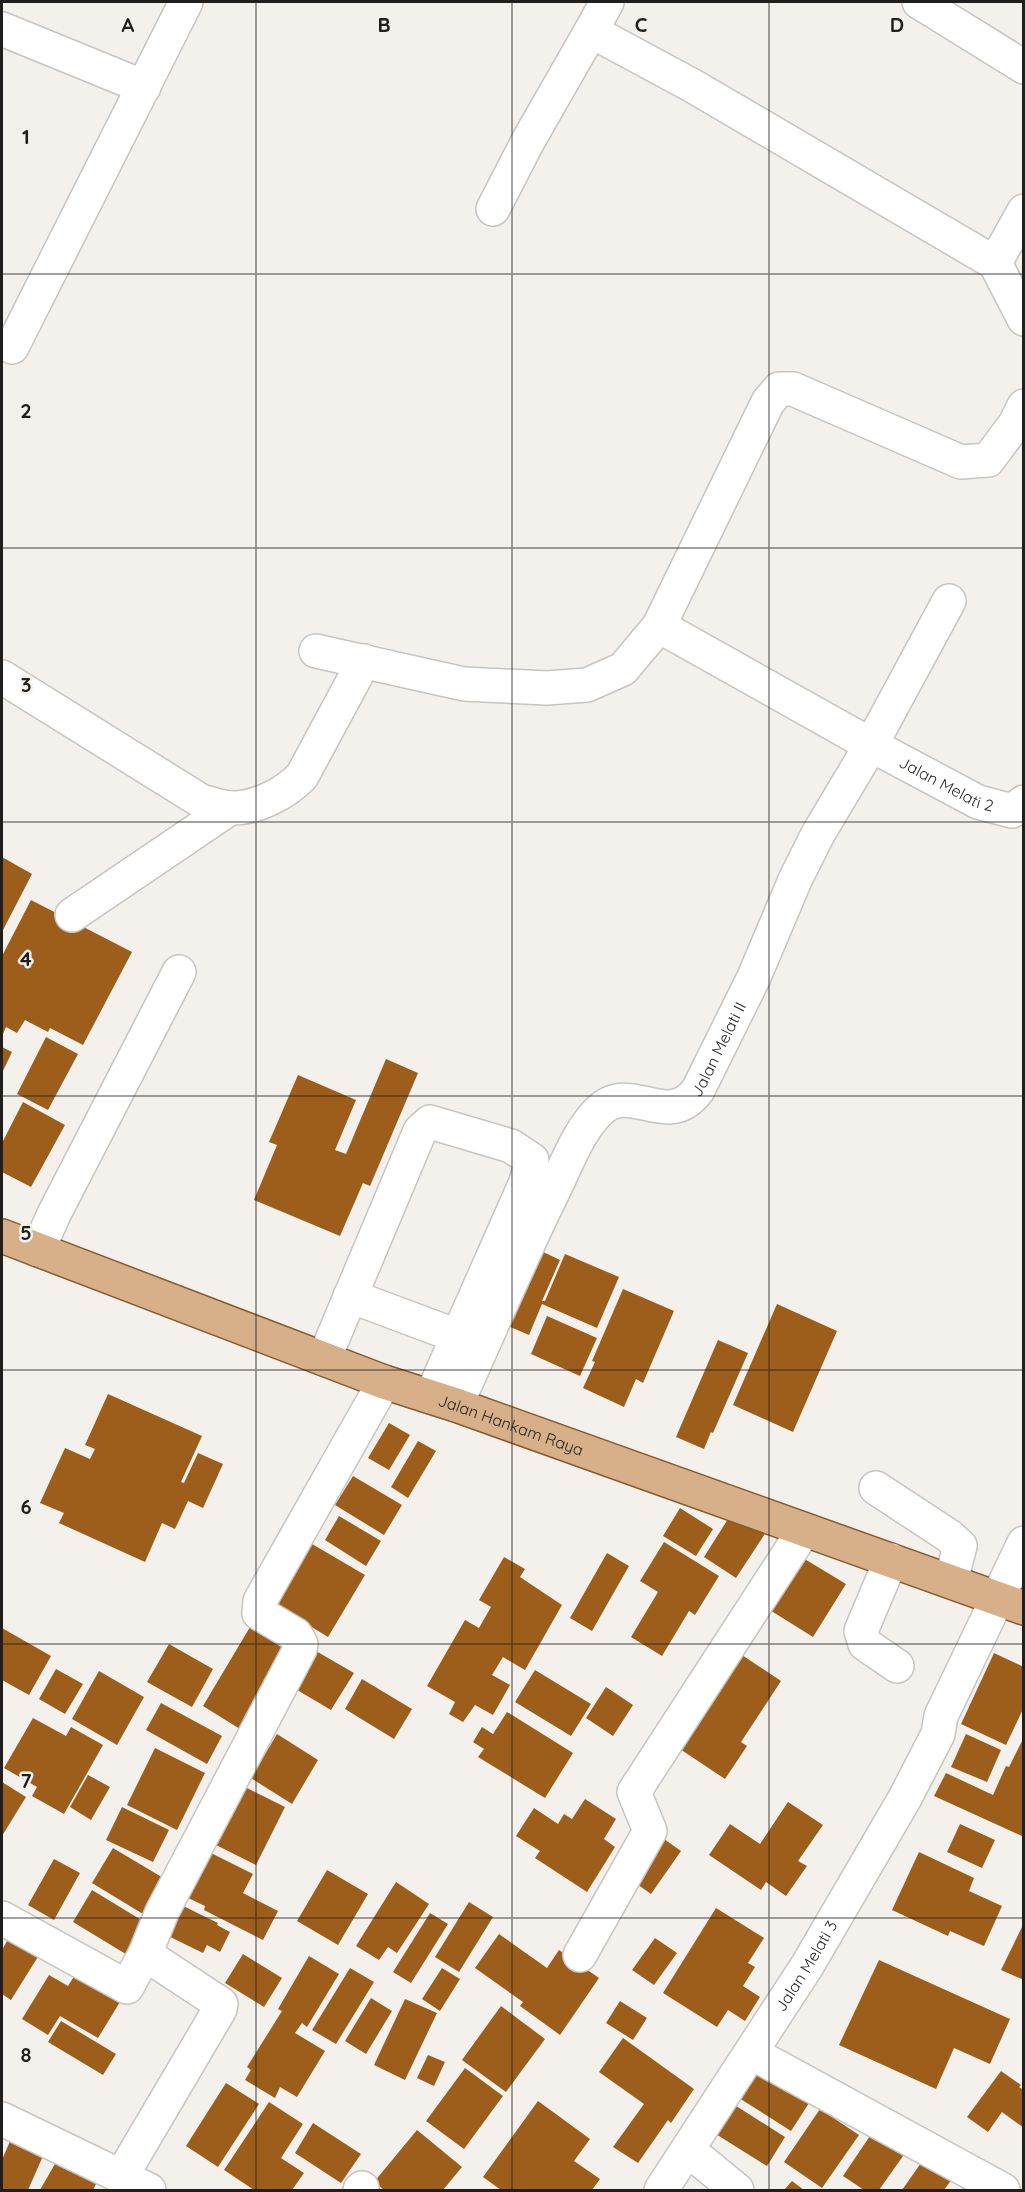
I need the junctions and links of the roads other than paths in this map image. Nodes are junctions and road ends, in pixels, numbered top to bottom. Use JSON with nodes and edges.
{"nodes":[{"id":1,"x":607,"y":2,"type":"edge"},
{"id":2,"x":919,"y":2,"type":"edge"},
{"id":3,"x":183,"y":7,"type":"edge"},
{"id":4,"x":2,"y":29,"type":"edge"},
{"id":5,"x":591,"y":31,"type":"junction"},
{"id":6,"x":1023,"y":67,"type":"edge"},
{"id":7,"x":144,"y":87,"type":"junction"},
{"id":8,"x":493,"y":209,"type":"dead end"},
{"id":9,"x":1023,"y":211,"type":"edge"},
{"id":10,"x":995,"y":263,"type":"junction"},
{"id":11,"x":1023,"y":319,"type":"edge"},
{"id":12,"x":12,"y":347,"type":"dead end"},
{"id":13,"x":1023,"y":406,"type":"edge"},
{"id":14,"x":949,"y":601,"type":"dead end"},
{"id":15,"x":659,"y":626,"type":"junction"},
{"id":16,"x":316,"y":651,"type":"dead end"},
{"id":17,"x":364,"y":661,"type":"junction"},
{"id":18,"x":2,"y":677,"type":"edge"},
{"id":19,"x":871,"y":746,"type":"junction"},
{"id":20,"x":1023,"y":802,"type":"edge"},
{"id":21,"x":230,"y":808,"type":"junction"},
{"id":22,"x":72,"y":915,"type":"dead end"},
{"id":23,"x":178,"y":972,"type":"dead end"},
{"id":24,"x":2,"y":1236,"type":"edge"},
{"id":25,"x":38,"y":1250,"type":"junction"},
{"id":26,"x":350,"y":1296,"type":"junction"},
{"id":27,"x":457,"y":1336,"type":"junction"},
{"id":28,"x":324,"y":1359,"type":"junction"},
{"id":29,"x":384,"y":1382,"type":"junction"},
{"id":30,"x":444,"y":1401,"type":"junction"},
{"id":31,"x":876,"y":1488,"type":"dead end"},
{"id":32,"x":804,"y":1530,"type":"junction"},
{"id":33,"x":1023,"y":1543,"type":"edge"},
{"id":34,"x":891,"y":1560,"type":"junction"},
{"id":35,"x":951,"y":1581,"type":"junction"},
{"id":36,"x":1010,"y":1603,"type":"edge"},
{"id":37,"x":897,"y":1666,"type":"dead end"},
{"id":38,"x":2,"y":1918,"type":"edge"},
{"id":39,"x":145,"y":1954,"type":"junction"},
{"id":40,"x":580,"y":1955,"type":"dead end"},
{"id":41,"x":752,"y":2053,"type":"junction"},
{"id":42,"x":2,"y":2119,"type":"edge"},
{"id":43,"x":688,"y":2150,"type":"junction"},
{"id":44,"x":135,"y":2184,"type":"edge"},
{"id":45,"x":661,"y":2190,"type":"edge"},
{"id":46,"x":737,"y":2190,"type":"edge"},
{"id":47,"x":1003,"y":2190,"type":"edge"}],
"edges":[{"from":1,"to":5,"type":"street"},
{"from":2,"to":6,"type":"street"},
{"from":3,"to":7,"type":"street"},
{"from":4,"to":7,"type":"street"},
{"from":5,"to":8,"type":"street"},
{"from":5,"to":10,"type":"street"},
{"from":7,"to":12,"type":"street"},
{"from":9,"to":10,"type":"street"},
{"from":10,"to":11,"type":"street"},
{"from":13,"to":15,"type":"street"},
{"from":14,"to":19,"type":"street"},
{"from":15,"to":17,"type":"street"},
{"from":15,"to":19,"type":"street"},
{"from":16,"to":17,"type":"street"},
{"from":17,"to":21,"type":"street"},
{"from":18,"to":21,"type":"street"},
{"from":19,"to":20,"type":"street","name":"Jalan Melati 2"},
{"from":19,"to":30,"type":"street","name":"Jalan Melati II"},
{"from":21,"to":22,"type":"street"},
{"from":23,"to":25,"type":"street"},
{"from":24,"to":25,"type":"main road","name":"Jalan Hankam Raya"},
{"from":25,"to":28,"type":"main road","name":"Jalan Hankam Raya"},
{"from":26,"to":27,"type":"street"},
{"from":26,"to":27,"type":"street"},
{"from":26,"to":28,"type":"street"},
{"from":27,"to":30,"type":"street"},
{"from":28,"to":29,"type":"main road","name":"Jalan Hankam Raya"},
{"from":29,"to":30,"type":"main road","name":"Jalan Hankam Raya"},
{"from":29,"to":39,"type":"street"},
{"from":30,"to":32,"type":"main road","name":"Jalan Hankam Raya"},
{"from":31,"to":35,"type":"street"},
{"from":32,"to":34,"type":"main road","name":"Jalan Hankam Raya"},
{"from":32,"to":40,"type":"street"},
{"from":33,"to":36,"type":"street","name":"Jalan Melati 3"},
{"from":34,"to":35,"type":"main road","name":"Jalan Hankam Raya"},
{"from":34,"to":37,"type":"street"},
{"from":35,"to":36,"type":"main road","name":"Jalan Hankam Raya"},
{"from":36,"to":41,"type":"street","name":"Jalan Melati 3"},
{"from":38,"to":39,"type":"street"},
{"from":39,"to":44,"type":"street"},
{"from":41,"to":43,"type":"street","name":"Jalan Melati 3"},
{"from":41,"to":47,"type":"street"},
{"from":42,"to":44,"type":"street"},
{"from":43,"to":45,"type":"street","name":"Jalan Melati 3"},
{"from":43,"to":46,"type":"street"}]}
